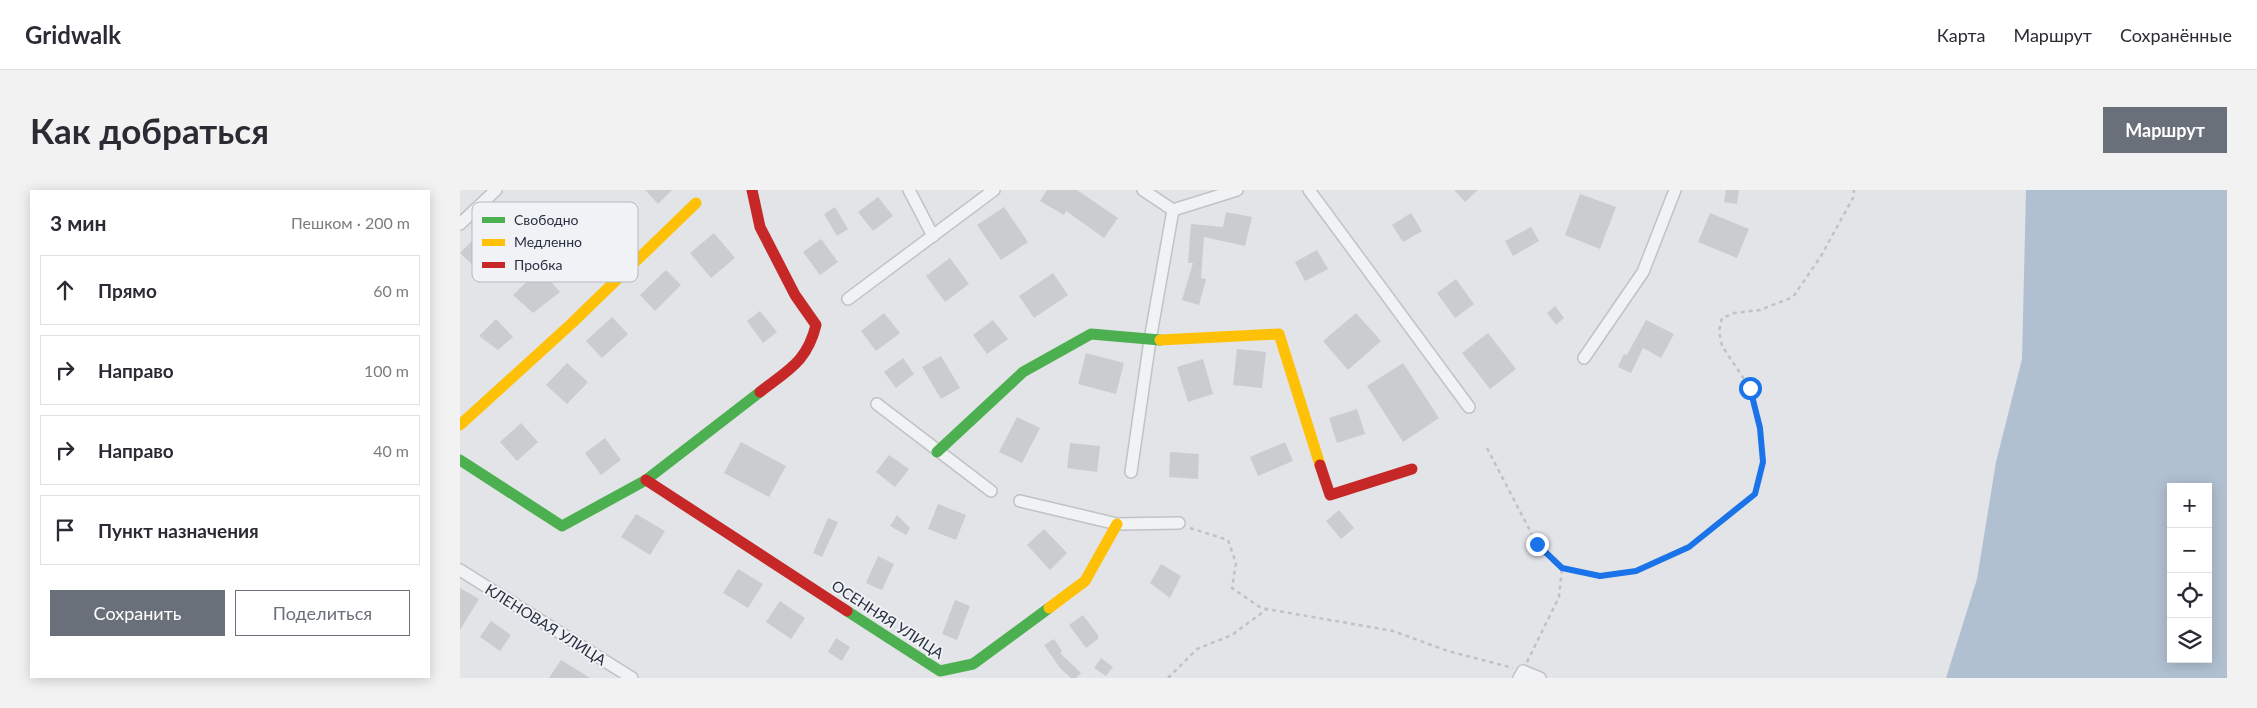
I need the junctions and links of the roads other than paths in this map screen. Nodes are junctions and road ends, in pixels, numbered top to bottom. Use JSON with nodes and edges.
{"nodes":[{"id":1,"x":496,"y":190,"type":"edge"},
{"id":2,"x":752,"y":190,"type":"edge"},
{"id":3,"x":909,"y":190,"type":"edge"},
{"id":4,"x":994,"y":190,"type":"edge"},
{"id":5,"x":1143,"y":190,"type":"edge"},
{"id":6,"x":1237,"y":190,"type":"edge"},
{"id":7,"x":1309,"y":190,"type":"edge"},
{"id":8,"x":1675,"y":190,"type":"edge"},
{"id":9,"x":483,"y":202,"type":"edge"},
{"id":10,"x":696,"y":203,"type":"dead end"},
{"id":11,"x":1173,"y":210,"type":"junction"},
{"id":12,"x":472,"y":213,"type":"edge"},
{"id":13,"x":460,"y":224,"type":"edge"},
{"id":14,"x":933,"y":236,"type":"junction"},
{"id":15,"x":638,"y":259,"type":"edge"},
{"id":16,"x":614,"y":282,"type":"edge"},
{"id":17,"x":848,"y":299,"type":"dead end"},
{"id":18,"x":1150,"y":340,"type":"junction"},
{"id":19,"x":1584,"y":358,"type":"dead end"},
{"id":20,"x":877,"y":404,"type":"dead end"},
{"id":21,"x":1469,"y":407,"type":"dead end"},
{"id":22,"x":460,"y":425,"type":"edge"},
{"id":23,"x":937,"y":452,"type":"junction"},
{"id":24,"x":460,"y":460,"type":"edge"},
{"id":25,"x":1412,"y":469,"type":"dead end"},
{"id":26,"x":1131,"y":472,"type":"dead end"},
{"id":27,"x":646,"y":480,"type":"junction"},
{"id":28,"x":992,"y":491,"type":"dead end"},
{"id":29,"x":1020,"y":501,"type":"dead end"},
{"id":30,"x":1179,"y":523,"type":"road end"},
{"id":31,"x":1116,"y":524,"type":"junction"},
{"id":32,"x":460,"y":570,"type":"edge"},
{"id":33,"x":1521,"y":674,"type":"edge"},
{"id":34,"x":632,"y":678,"type":"edge"},
{"id":35,"x":1540,"y":678,"type":"edge"}],
"edges":[{"from":1,"to":9,"type":"street"},
{"from":2,"to":27,"type":"street"},
{"from":3,"to":14,"type":"street"},
{"from":4,"to":14,"type":"street"},
{"from":5,"to":11,"type":"street"},
{"from":6,"to":11,"type":"street"},
{"from":7,"to":21,"type":"street"},
{"from":8,"to":19,"type":"street"},
{"from":10,"to":15,"type":"street"},
{"from":11,"to":18,"type":"street"},
{"from":12,"to":13,"type":"street"},
{"from":14,"to":17,"type":"street"},
{"from":16,"to":22,"type":"street"},
{"from":18,"to":23,"type":"street"},
{"from":18,"to":25,"type":"street"},
{"from":18,"to":26,"type":"street"},
{"from":20,"to":23,"type":"street"},
{"from":23,"to":28,"type":"street"},
{"from":24,"to":27,"type":"street"},
{"from":27,"to":31,"type":"street","name":"ОСЕННЯЯ УЛИЦА"},
{"from":29,"to":31,"type":"street"},
{"from":30,"to":31,"type":"street"},
{"from":32,"to":34,"type":"street","name":"КЛЕНОВАЯ УЛИЦА"},
{"from":33,"to":35,"type":"street"}]}
